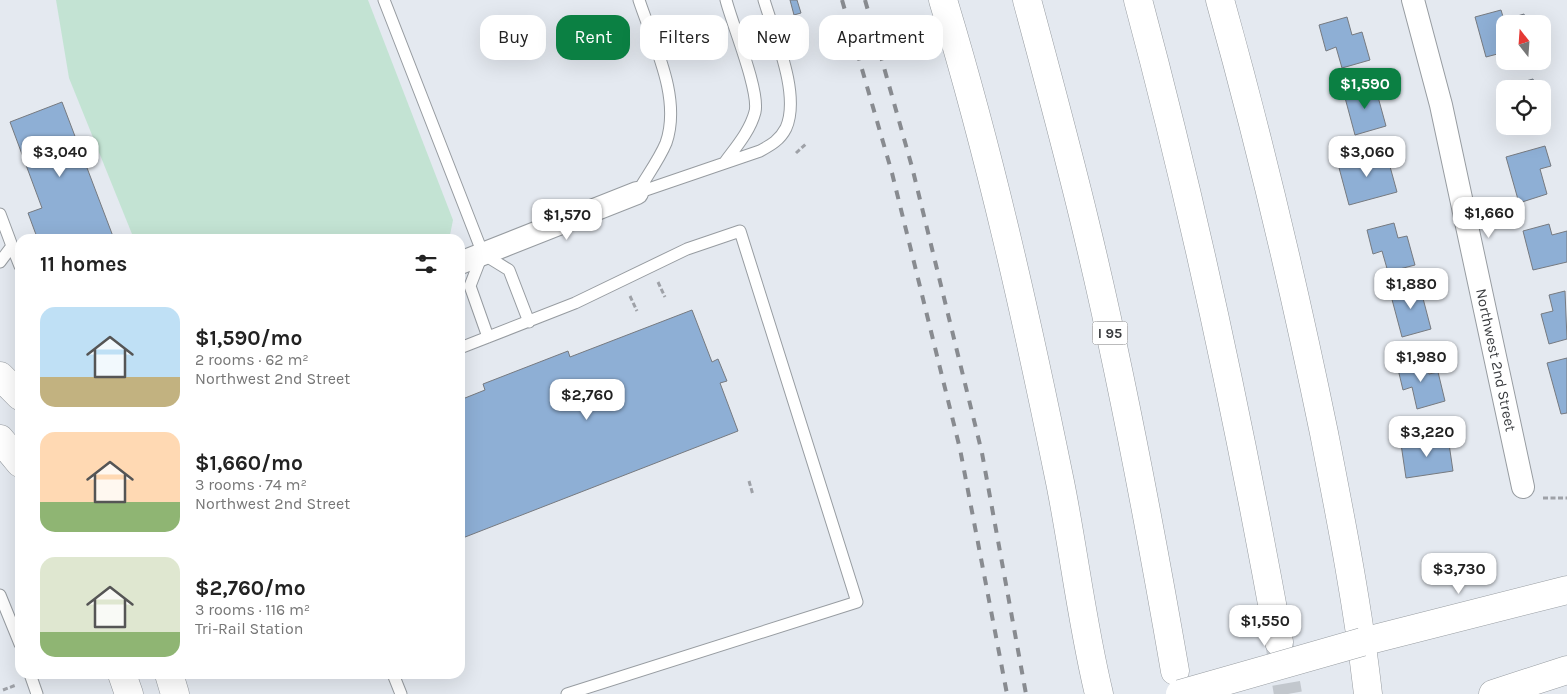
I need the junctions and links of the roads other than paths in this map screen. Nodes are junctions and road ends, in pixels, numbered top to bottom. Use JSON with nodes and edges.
{"nodes":[{"id":1,"x":384,"y":0,"type":"edge"},
{"id":2,"x":639,"y":0,"type":"edge"},
{"id":3,"x":726,"y":0,"type":"edge"},
{"id":4,"x":764,"y":0,"type":"edge"},
{"id":5,"x":942,"y":0,"type":"edge"},
{"id":6,"x":1027,"y":0,"type":"edge"},
{"id":7,"x":1138,"y":0,"type":"edge"},
{"id":8,"x":1220,"y":0,"type":"edge"},
{"id":9,"x":1413,"y":0,"type":"edge"},
{"id":10,"x":725,"y":162,"type":"junction"},
{"id":11,"x":637,"y":193,"type":"junction"},
{"id":12,"x":0,"y":214,"type":"edge"},
{"id":13,"x":12,"y":246,"type":"junction"},
{"id":14,"x":15,"y":254,"type":"edge"},
{"id":15,"x":483,"y":254,"type":"junction"},
{"id":16,"x":465,"y":261,"type":"edge"},
{"id":17,"x":0,"y":262,"type":"edge"},
{"id":18,"x":529,"y":322,"type":"junction"},
{"id":19,"x":488,"y":337,"type":"junction"},
{"id":20,"x":465,"y":346,"type":"edge"},
{"id":21,"x":0,"y":376,"type":"edge"},
{"id":22,"x":15,"y":391,"type":"edge"},
{"id":23,"x":1523,"y":487,"type":"dead end"},
{"id":24,"x":1567,"y":590,"type":"edge"},
{"id":25,"x":0,"y":595,"type":"edge"},
{"id":26,"x":15,"y":632,"type":"edge"},
{"id":27,"x":1279,"y":642,"type":"tunnel mouth"},
{"id":28,"x":1362,"y":642,"type":"junction"},
{"id":29,"x":1567,"y":670,"type":"edge"},
{"id":30,"x":32,"y":679,"type":"edge"},
{"id":31,"x":124,"y":679,"type":"edge"},
{"id":32,"x":171,"y":679,"type":"edge"},
{"id":33,"x":395,"y":679,"type":"edge"},
{"id":34,"x":1181,"y":688,"type":"edge"},
{"id":35,"x":1098,"y":693,"type":"edge"},
{"id":36,"x":37,"y":694,"type":"edge"},
{"id":37,"x":129,"y":694,"type":"edge"},
{"id":38,"x":176,"y":694,"type":"edge"},
{"id":39,"x":400,"y":694,"type":"edge"},
{"id":40,"x":567,"y":694,"type":"edge"},
{"id":41,"x":1368,"y":694,"type":"edge"},
{"id":42,"x":1493,"y":694,"type":"edge"}],
"edges":[{"from":1,"to":15,"type":"lane"},
{"from":2,"to":11,"type":"lane"},
{"from":3,"to":10,"type":"lane"},
{"from":4,"to":10,"type":"lane"},
{"from":5,"to":35,"type":"main road"},
{"from":6,"to":34,"type":"main road","number":"I 95"},
{"from":7,"to":27,"type":"main road"},
{"from":8,"to":28,"type":"main road"},
{"from":9,"to":23,"type":"street","name":"Northwest 2nd Street"},
{"from":10,"to":11,"type":"lane"},
{"from":11,"to":15,"type":"street"},
{"from":12,"to":13,"type":"lane"},
{"from":13,"to":14,"type":"lane"},
{"from":13,"to":17,"type":"lane"},
{"from":15,"to":16,"type":"street"},
{"from":15,"to":18,"type":"lane"},
{"from":15,"to":19,"type":"lane"},
{"from":18,"to":19,"type":"lane"},
{"from":18,"to":40,"type":"lane"},
{"from":19,"to":20,"type":"lane"},
{"from":21,"to":22,"type":"main road"},
{"from":24,"to":28,"type":"main road"},
{"from":25,"to":26,"type":"lane"},
{"from":28,"to":34,"type":"main road","bridge":true},
{"from":28,"to":41,"type":"main road"},
{"from":29,"to":42,"type":"main road"},
{"from":30,"to":36,"type":"lane"},
{"from":31,"to":37,"type":"main road"},
{"from":32,"to":38,"type":"main road"},
{"from":33,"to":39,"type":"lane"}]}
